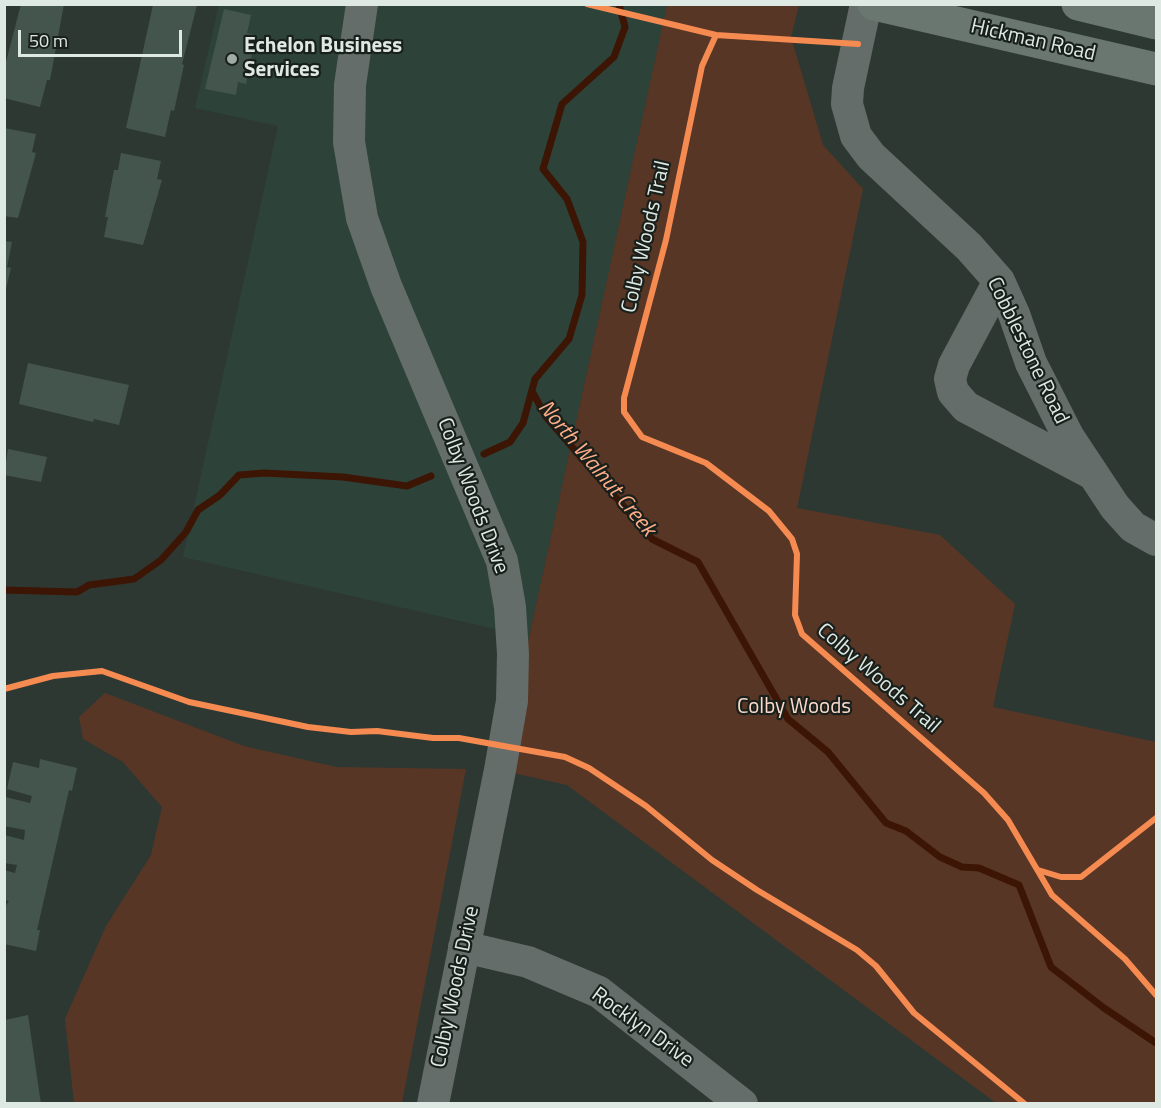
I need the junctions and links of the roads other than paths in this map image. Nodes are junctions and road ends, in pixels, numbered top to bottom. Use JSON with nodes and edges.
{"nodes":[{"id":1,"x":362,"y":4,"type":"edge"},
{"id":2,"x":866,"y":4,"type":"edge"},
{"id":3,"x":874,"y":4,"type":"edge"},
{"id":4,"x":1078,"y":4,"type":"edge"},
{"id":5,"x":1156,"y":23,"type":"edge"},
{"id":6,"x":1156,"y":69,"type":"edge"},
{"id":7,"x":999,"y":281,"type":"junction"},
{"id":8,"x":1093,"y":474,"type":"junction"},
{"id":9,"x":1156,"y":540,"type":"edge"},
{"id":10,"x":464,"y":947,"type":"junction"},
{"id":11,"x":433,"y":1104,"type":"edge"},
{"id":12,"x":742,"y":1104,"type":"edge"}],
"edges":[{"from":1,"to":10,"type":"street","name":"Colby Woods Drive"},
{"from":2,"to":7,"type":"street","name":"Cobblestone Road"},
{"from":3,"to":6,"type":"main road","name":"Hickman Road"},
{"from":4,"to":5,"type":"main road"},
{"from":7,"to":8,"type":"street","name":"Cobblestone Road"},
{"from":7,"to":8,"type":"street"},
{"from":8,"to":9,"type":"street","name":"Cobblestone Road"},
{"from":10,"to":11,"type":"street","name":"Colby Woods Drive"},
{"from":10,"to":12,"type":"street","name":"Rocklyn Drive"}]}
